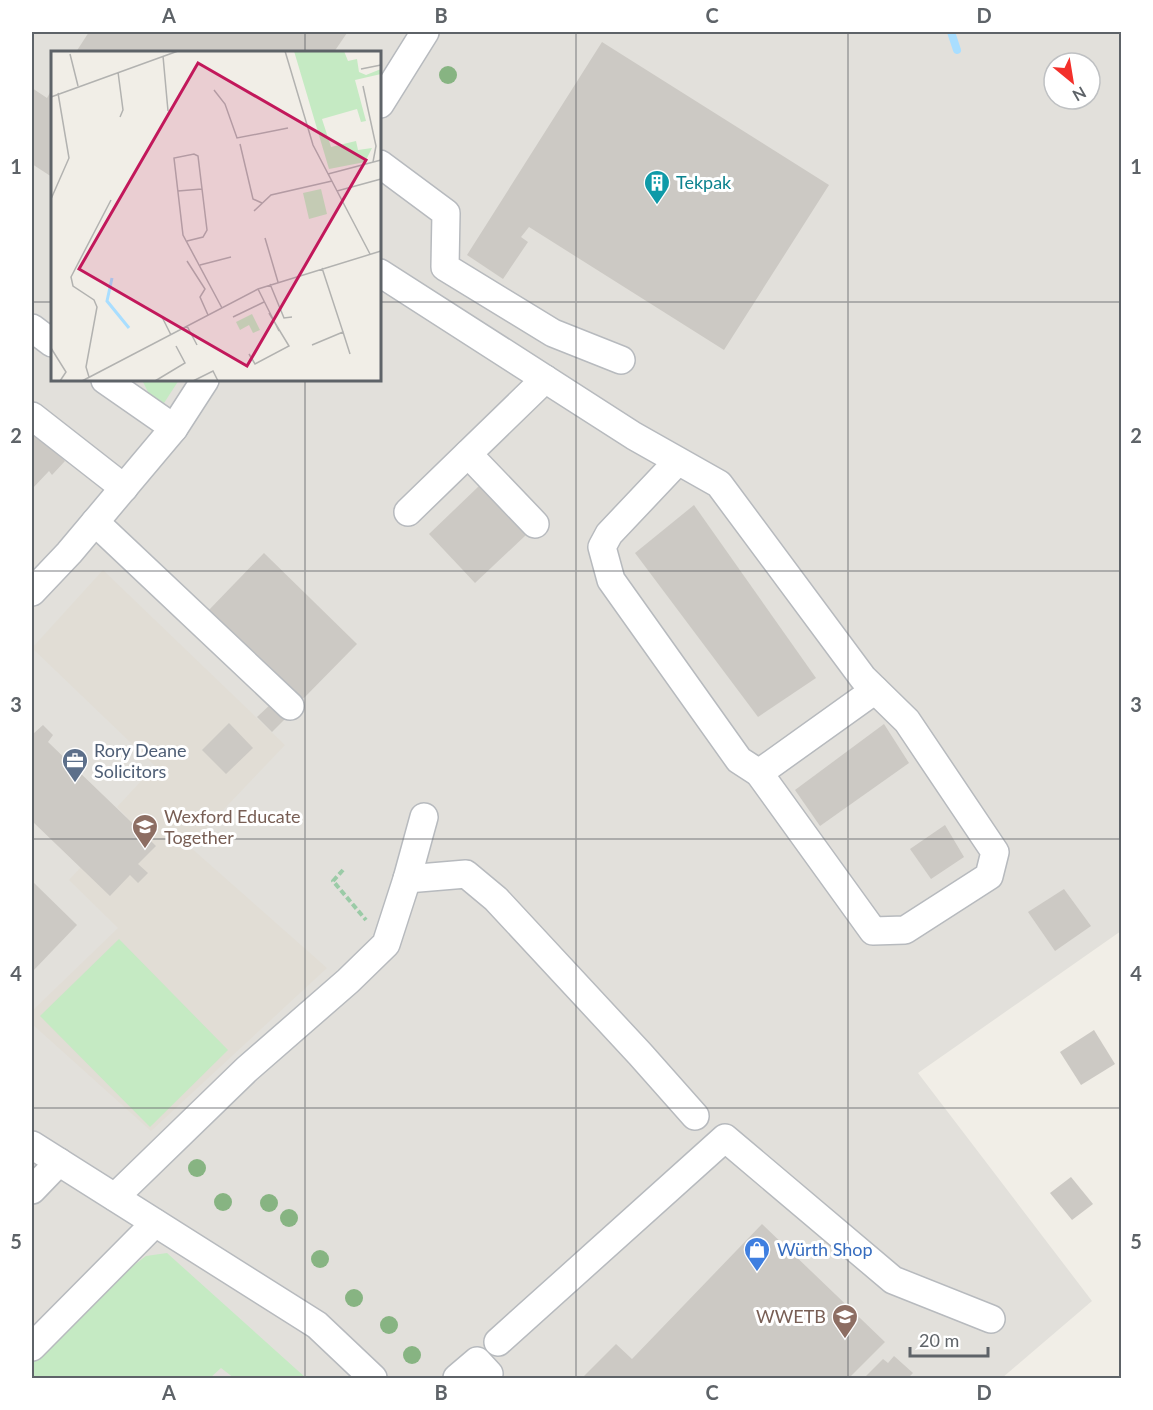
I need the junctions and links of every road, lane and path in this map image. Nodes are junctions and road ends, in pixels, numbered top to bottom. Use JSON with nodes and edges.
{"nodes":[{"id":1,"x":425,"y":32,"type":"edge"},
{"id":2,"x":381,"y":102,"type":"edge"},
{"id":3,"x":381,"y":165,"type":"edge"},
{"id":4,"x":381,"y":274,"type":"edge"},
{"id":5,"x":621,"y":360,"type":"dead end"},
{"id":6,"x":545,"y":379,"type":"junction"},
{"id":7,"x":107,"y":381,"type":"edge"},
{"id":8,"x":204,"y":381,"type":"edge"},
{"id":9,"x":32,"y":416,"type":"edge"},
{"id":10,"x":174,"y":428,"type":"junction"},
{"id":11,"x":468,"y":454,"type":"junction"},
{"id":12,"x":678,"y":461,"type":"junction"},
{"id":13,"x":124,"y":488,"type":"junction"},
{"id":14,"x":408,"y":512,"type":"dead end"},
{"id":15,"x":535,"y":524,"type":"dead end"},
{"id":16,"x":83,"y":526,"type":"junction"},
{"id":17,"x":32,"y":592,"type":"edge"},
{"id":18,"x":875,"y":690,"type":"junction"},
{"id":19,"x":290,"y":706,"type":"dead end"},
{"id":20,"x":759,"y":773,"type":"junction"},
{"id":21,"x":424,"y":817,"type":"dead end"},
{"id":22,"x":343,"y":870,"type":"dead end"},
{"id":23,"x":407,"y":879,"type":"junction"},
{"id":24,"x":386,"y":944,"type":"junction"},
{"id":25,"x":695,"y":1116,"type":"dead end"},
{"id":26,"x":32,"y":1144,"type":"edge"},
{"id":27,"x":59,"y":1162,"type":"junction"},
{"id":28,"x":32,"y":1190,"type":"edge"},
{"id":29,"x":115,"y":1197,"type":"junction"},
{"id":30,"x":156,"y":1223,"type":"junction"},
{"id":31,"x":992,"y":1319,"type":"dead end"},
{"id":32,"x":498,"y":1342,"type":"dead end"},
{"id":33,"x":32,"y":1347,"type":"edge"},
{"id":34,"x":489,"y":1374,"type":"dead end"},
{"id":35,"x":362,"y":1375,"type":"edge"},
{"id":36,"x":457,"y":1378,"type":"edge"}],
"edges":[{"from":1,"to":2,"type":"street"},
{"from":3,"to":5,"type":"street"},
{"from":4,"to":6,"type":"street"},
{"from":6,"to":11,"type":"street"},
{"from":6,"to":12,"type":"street"},
{"from":7,"to":10,"type":"street"},
{"from":8,"to":10,"type":"street"},
{"from":9,"to":13,"type":"street"},
{"from":10,"to":13,"type":"street"},
{"from":11,"to":14,"type":"street"},
{"from":11,"to":15,"type":"street"},
{"from":12,"to":18,"type":"street"},
{"from":12,"to":20,"type":"street"},
{"from":13,"to":16,"type":"street"},
{"from":16,"to":17,"type":"street"},
{"from":16,"to":19,"type":"street"},
{"from":18,"to":20,"type":"street"},
{"from":18,"to":20,"type":"street"},
{"from":21,"to":23,"type":"street"},
{"from":22,"to":24,"type":"path"},
{"from":23,"to":24,"type":"street"},
{"from":23,"to":25,"type":"street"},
{"from":24,"to":29,"type":"street"},
{"from":26,"to":27,"type":"street"},
{"from":27,"to":28,"type":"street"},
{"from":27,"to":29,"type":"street"},
{"from":29,"to":30,"type":"street"},
{"from":30,"to":33,"type":"street"},
{"from":30,"to":35,"type":"street"},
{"from":31,"to":32,"type":"street"},
{"from":34,"to":36,"type":"street"}]}
